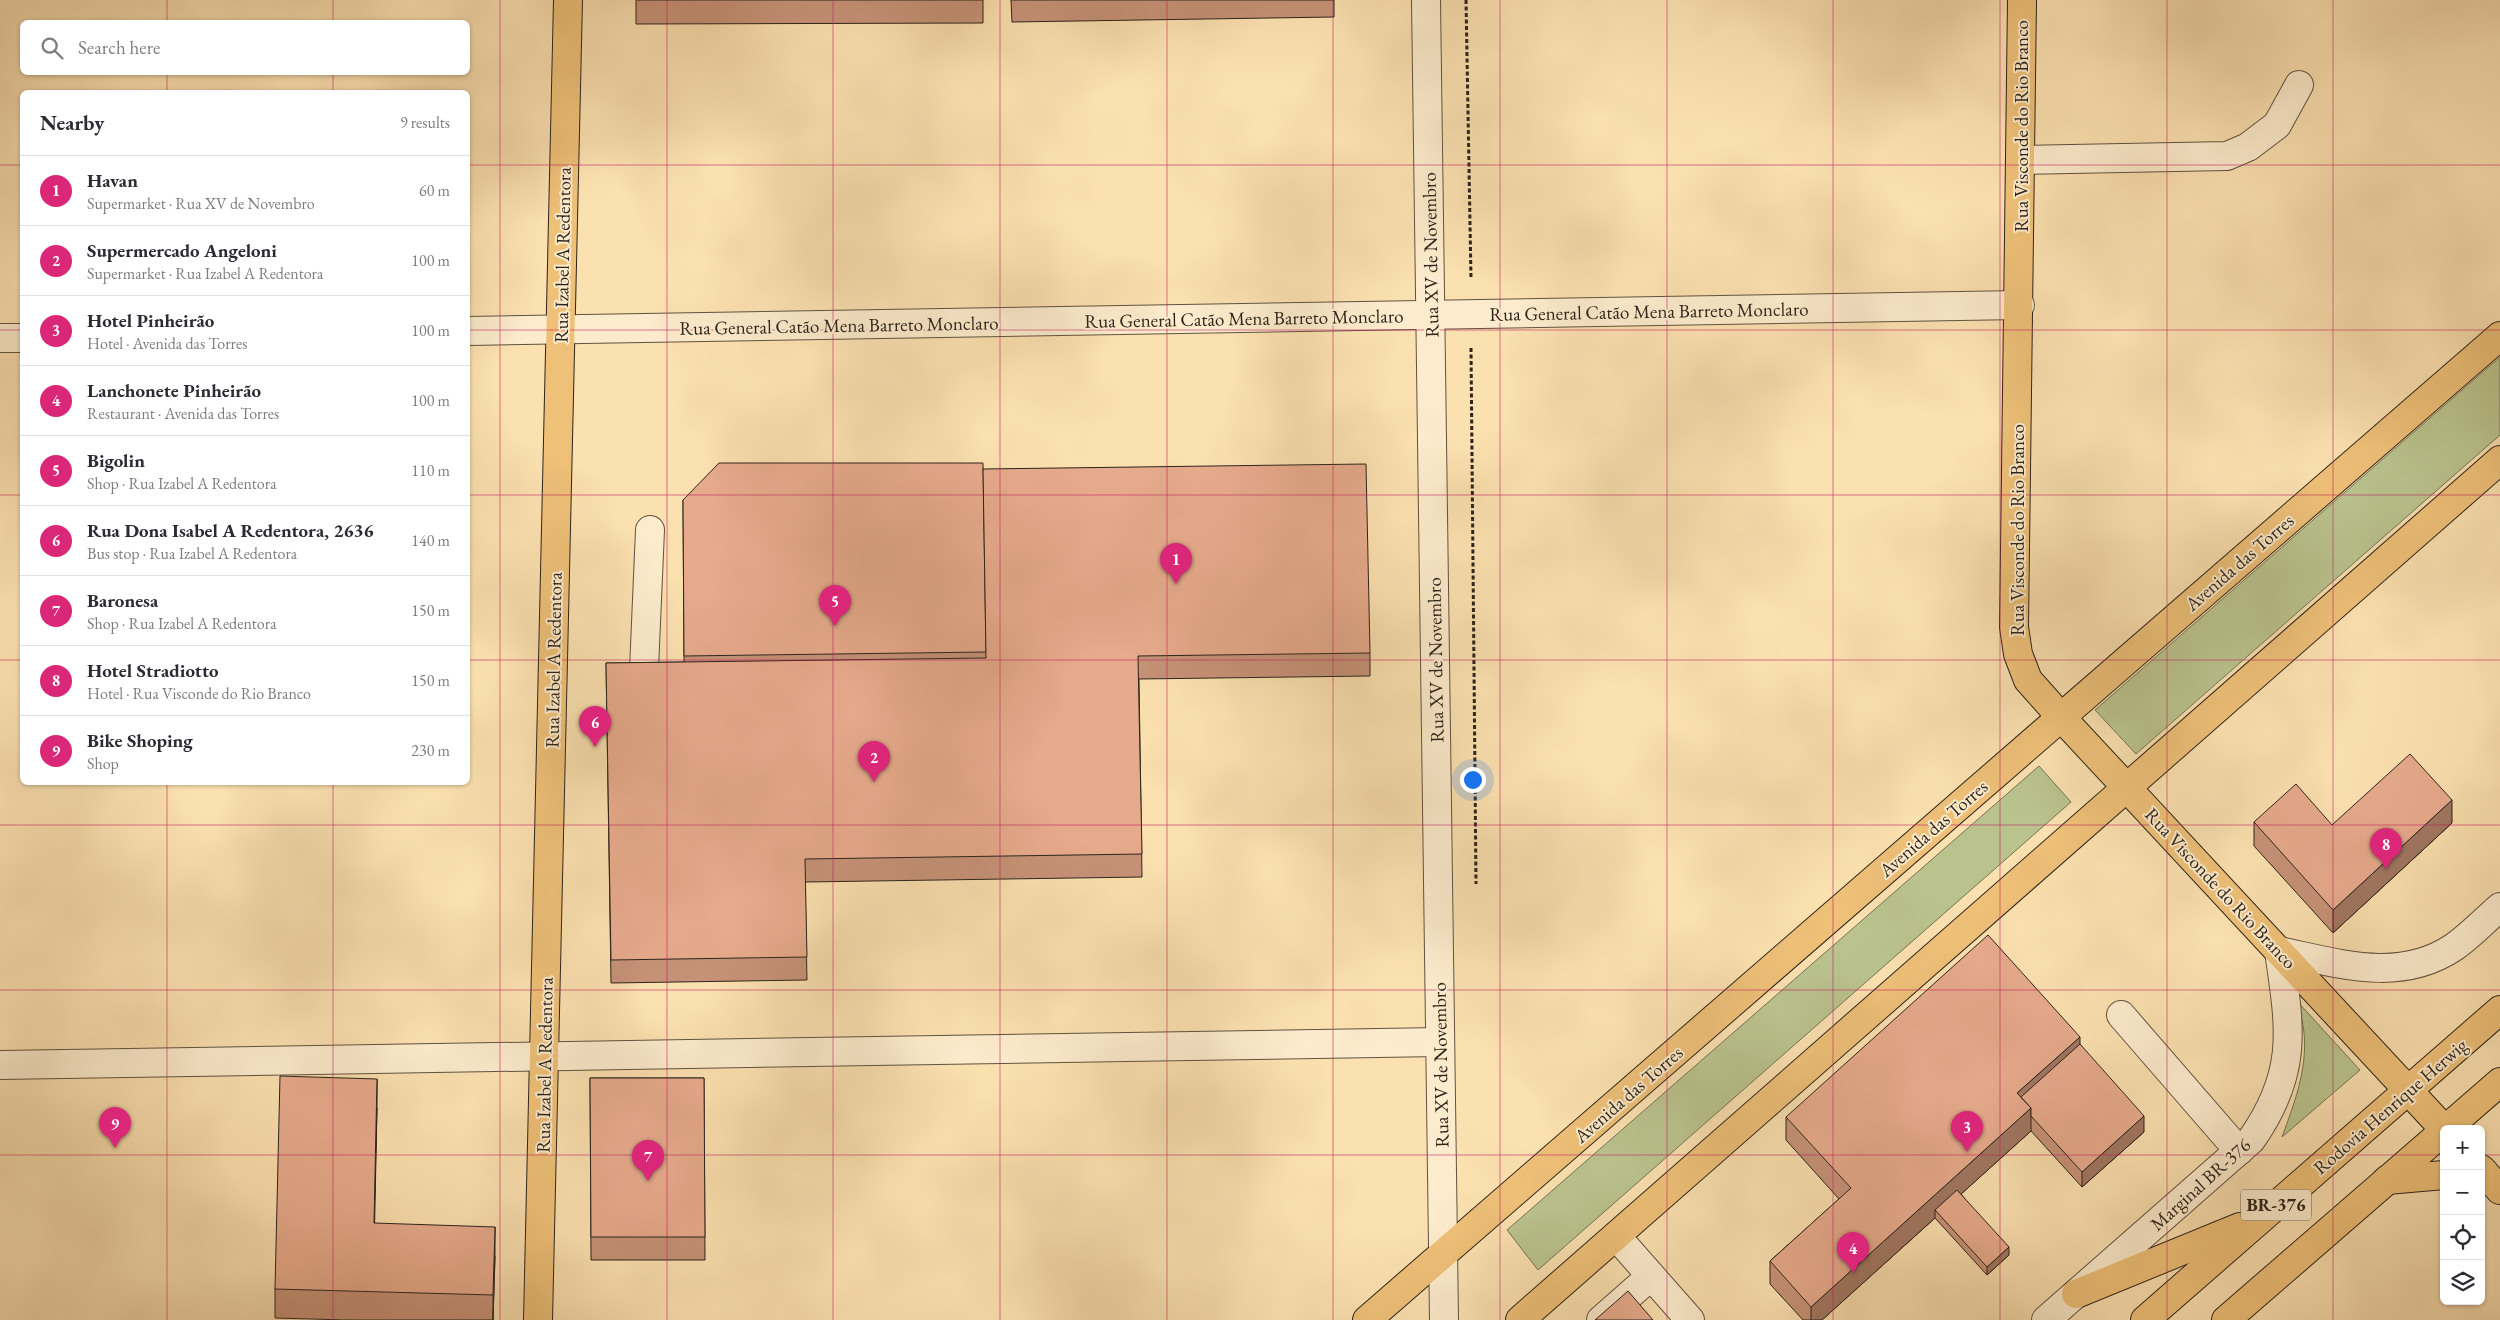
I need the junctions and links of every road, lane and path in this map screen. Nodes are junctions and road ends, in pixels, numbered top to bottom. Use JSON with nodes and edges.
{"nodes":[{"id":1,"x":568,"y":0,"type":"edge"},
{"id":2,"x":1426,"y":0,"type":"edge"},
{"id":3,"x":1466,"y":0,"type":"edge"},
{"id":4,"x":2022,"y":0,"type":"edge"},
{"id":5,"x":2299,"y":84,"type":"dead end"},
{"id":6,"x":2021,"y":160,"type":"junction"},
{"id":7,"x":1471,"y":260,"type":"dead end"},
{"id":8,"x":2020,"y":305,"type":"junction"},
{"id":9,"x":1430,"y":315,"type":"junction"},
{"id":10,"x":561,"y":329,"type":"junction"},
{"id":11,"x":470,"y":331,"type":"edge"},
{"id":12,"x":2500,"y":336,"type":"edge"},
{"id":13,"x":0,"y":338,"type":"edge"},
{"id":14,"x":20,"y":338,"type":"edge"},
{"id":15,"x":1471,"y":358,"type":"dead end"},
{"id":16,"x":2500,"y":460,"type":"edge"},
{"id":17,"x":650,"y":530,"type":"dead end"},
{"id":18,"x":644,"y":669,"type":"edge"},
{"id":19,"x":2061,"y":717,"type":"junction"},
{"id":20,"x":2127,"y":788,"type":"junction"},
{"id":21,"x":1476,"y":891,"type":"dead end"},
{"id":22,"x":2500,"y":907,"type":"edge"},
{"id":23,"x":2279,"y":950,"type":"junction"},
{"id":24,"x":2500,"y":1010,"type":"edge"},
{"id":25,"x":2121,"y":1015,"type":"dead end"},
{"id":26,"x":1440,"y":1042,"type":"junction"},
{"id":27,"x":544,"y":1057,"type":"junction"},
{"id":28,"x":0,"y":1066,"type":"edge"},
{"id":29,"x":2500,"y":1082,"type":"edge"},
{"id":30,"x":2408,"y":1090,"type":"junction"},
{"id":31,"x":2440,"y":1125,"type":"edge"},
{"id":32,"x":2451,"y":1125,"type":"edge"},
{"id":33,"x":2440,"y":1134,"type":"edge"},
{"id":34,"x":2239,"y":1151,"type":"junction"},
{"id":35,"x":2440,"y":1176,"type":"edge"},
{"id":36,"x":2387,"y":1180,"type":"junction"},
{"id":37,"x":2260,"y":1219,"type":"junction"},
{"id":38,"x":1616,"y":1236,"type":"junction"},
{"id":39,"x":1443,"y":1253,"type":"junction"},
{"id":40,"x":1651,"y":1276,"type":"junction"},
{"id":41,"x":2076,"y":1294,"type":"junction"},
{"id":42,"x":538,"y":1320,"type":"edge"},
{"id":43,"x":1367,"y":1320,"type":"edge"},
{"id":44,"x":1444,"y":1320,"type":"edge"},
{"id":45,"x":1520,"y":1320,"type":"edge"},
{"id":46,"x":1601,"y":1320,"type":"edge"},
{"id":47,"x":1690,"y":1320,"type":"edge"},
{"id":48,"x":2046,"y":1320,"type":"edge"},
{"id":49,"x":2144,"y":1320,"type":"edge"},
{"id":50,"x":2226,"y":1320,"type":"edge"}],
"edges":[{"from":1,"to":10,"type":"main road","name":"Rua Izabel A Redentora"},
{"from":2,"to":9,"type":"street","name":"Rua XV de Novembro"},
{"from":3,"to":7,"type":"path"},
{"from":4,"to":6,"type":"main road","name":"Rua Visconde do Rio Branco"},
{"from":5,"to":6,"type":"street"},
{"from":6,"to":8,"type":"main road","name":"Rua Visconde do Rio Branco"},
{"from":8,"to":9,"type":"street","name":"Rua General Catão Mena Barreto Monclaro"},
{"from":8,"to":19,"type":"main road","name":"Rua Visconde do Rio Branco"},
{"from":9,"to":10,"type":"street","name":"Rua General Catão Mena Barreto Monclaro"},
{"from":9,"to":26,"type":"street","name":"Rua XV de Novembro"},
{"from":10,"to":11,"type":"street","name":"Rua General Catão Mena Barreto Monclaro"},
{"from":10,"to":27,"type":"main road","name":"Rua Izabel A Redentora"},
{"from":12,"to":19,"type":"main road","name":"Avenida das Torres"},
{"from":13,"to":14,"type":"street"},
{"from":15,"to":21,"type":"path"},
{"from":16,"to":20,"type":"main road"},
{"from":17,"to":18,"type":"street"},
{"from":19,"to":20,"type":"main road","name":"Rua Visconde do Rio Branco"},
{"from":19,"to":39,"type":"main road","name":"Avenida das Torres"},
{"from":20,"to":23,"type":"main road","name":"Rua Visconde do Rio Branco"},
{"from":20,"to":38,"type":"main road"},
{"from":22,"to":23,"type":"street"},
{"from":23,"to":30,"type":"main road","name":"Rua Visconde do Rio Branco"},
{"from":23,"to":34,"type":"street","name":"Marginal BR-376"},
{"from":24,"to":30,"type":"main road","name":"Rodovia Henrique Herwig","number":"BR-376"},
{"from":25,"to":34,"type":"street"},
{"from":26,"to":27,"type":"street"},
{"from":26,"to":39,"type":"street","name":"Rua XV de Novembro"},
{"from":27,"to":28,"type":"street"},
{"from":27,"to":42,"type":"main road","name":"Rua Izabel A Redentora"},
{"from":29,"to":32,"type":"main road","number":"BR-376"},
{"from":30,"to":31,"type":"main road","name":"Rua Visconde do Rio Branco"},
{"from":30,"to":37,"type":"main road","name":"Rodovia Henrique Herwig","number":"BR-376"},
{"from":33,"to":36,"type":"main road","number":"BR-376"},
{"from":34,"to":41,"type":"street","name":"Marginal BR-376"},
{"from":35,"to":36,"type":"main road"},
{"from":36,"to":50,"type":"main road","number":"BR-376"},
{"from":37,"to":41,"type":"main road"},
{"from":37,"to":49,"type":"main road","name":"Rodovia Henrique Herwig","number":"BR-376"},
{"from":38,"to":40,"type":"street"},
{"from":38,"to":45,"type":"main road"},
{"from":39,"to":43,"type":"main road","name":"Avenida das Torres"},
{"from":39,"to":44,"type":"street","name":"Rua XV de Novembro"},
{"from":40,"to":46,"type":"street"},
{"from":40,"to":47,"type":"street"},
{"from":41,"to":48,"type":"street","name":"Marginal BR-376"}]}
